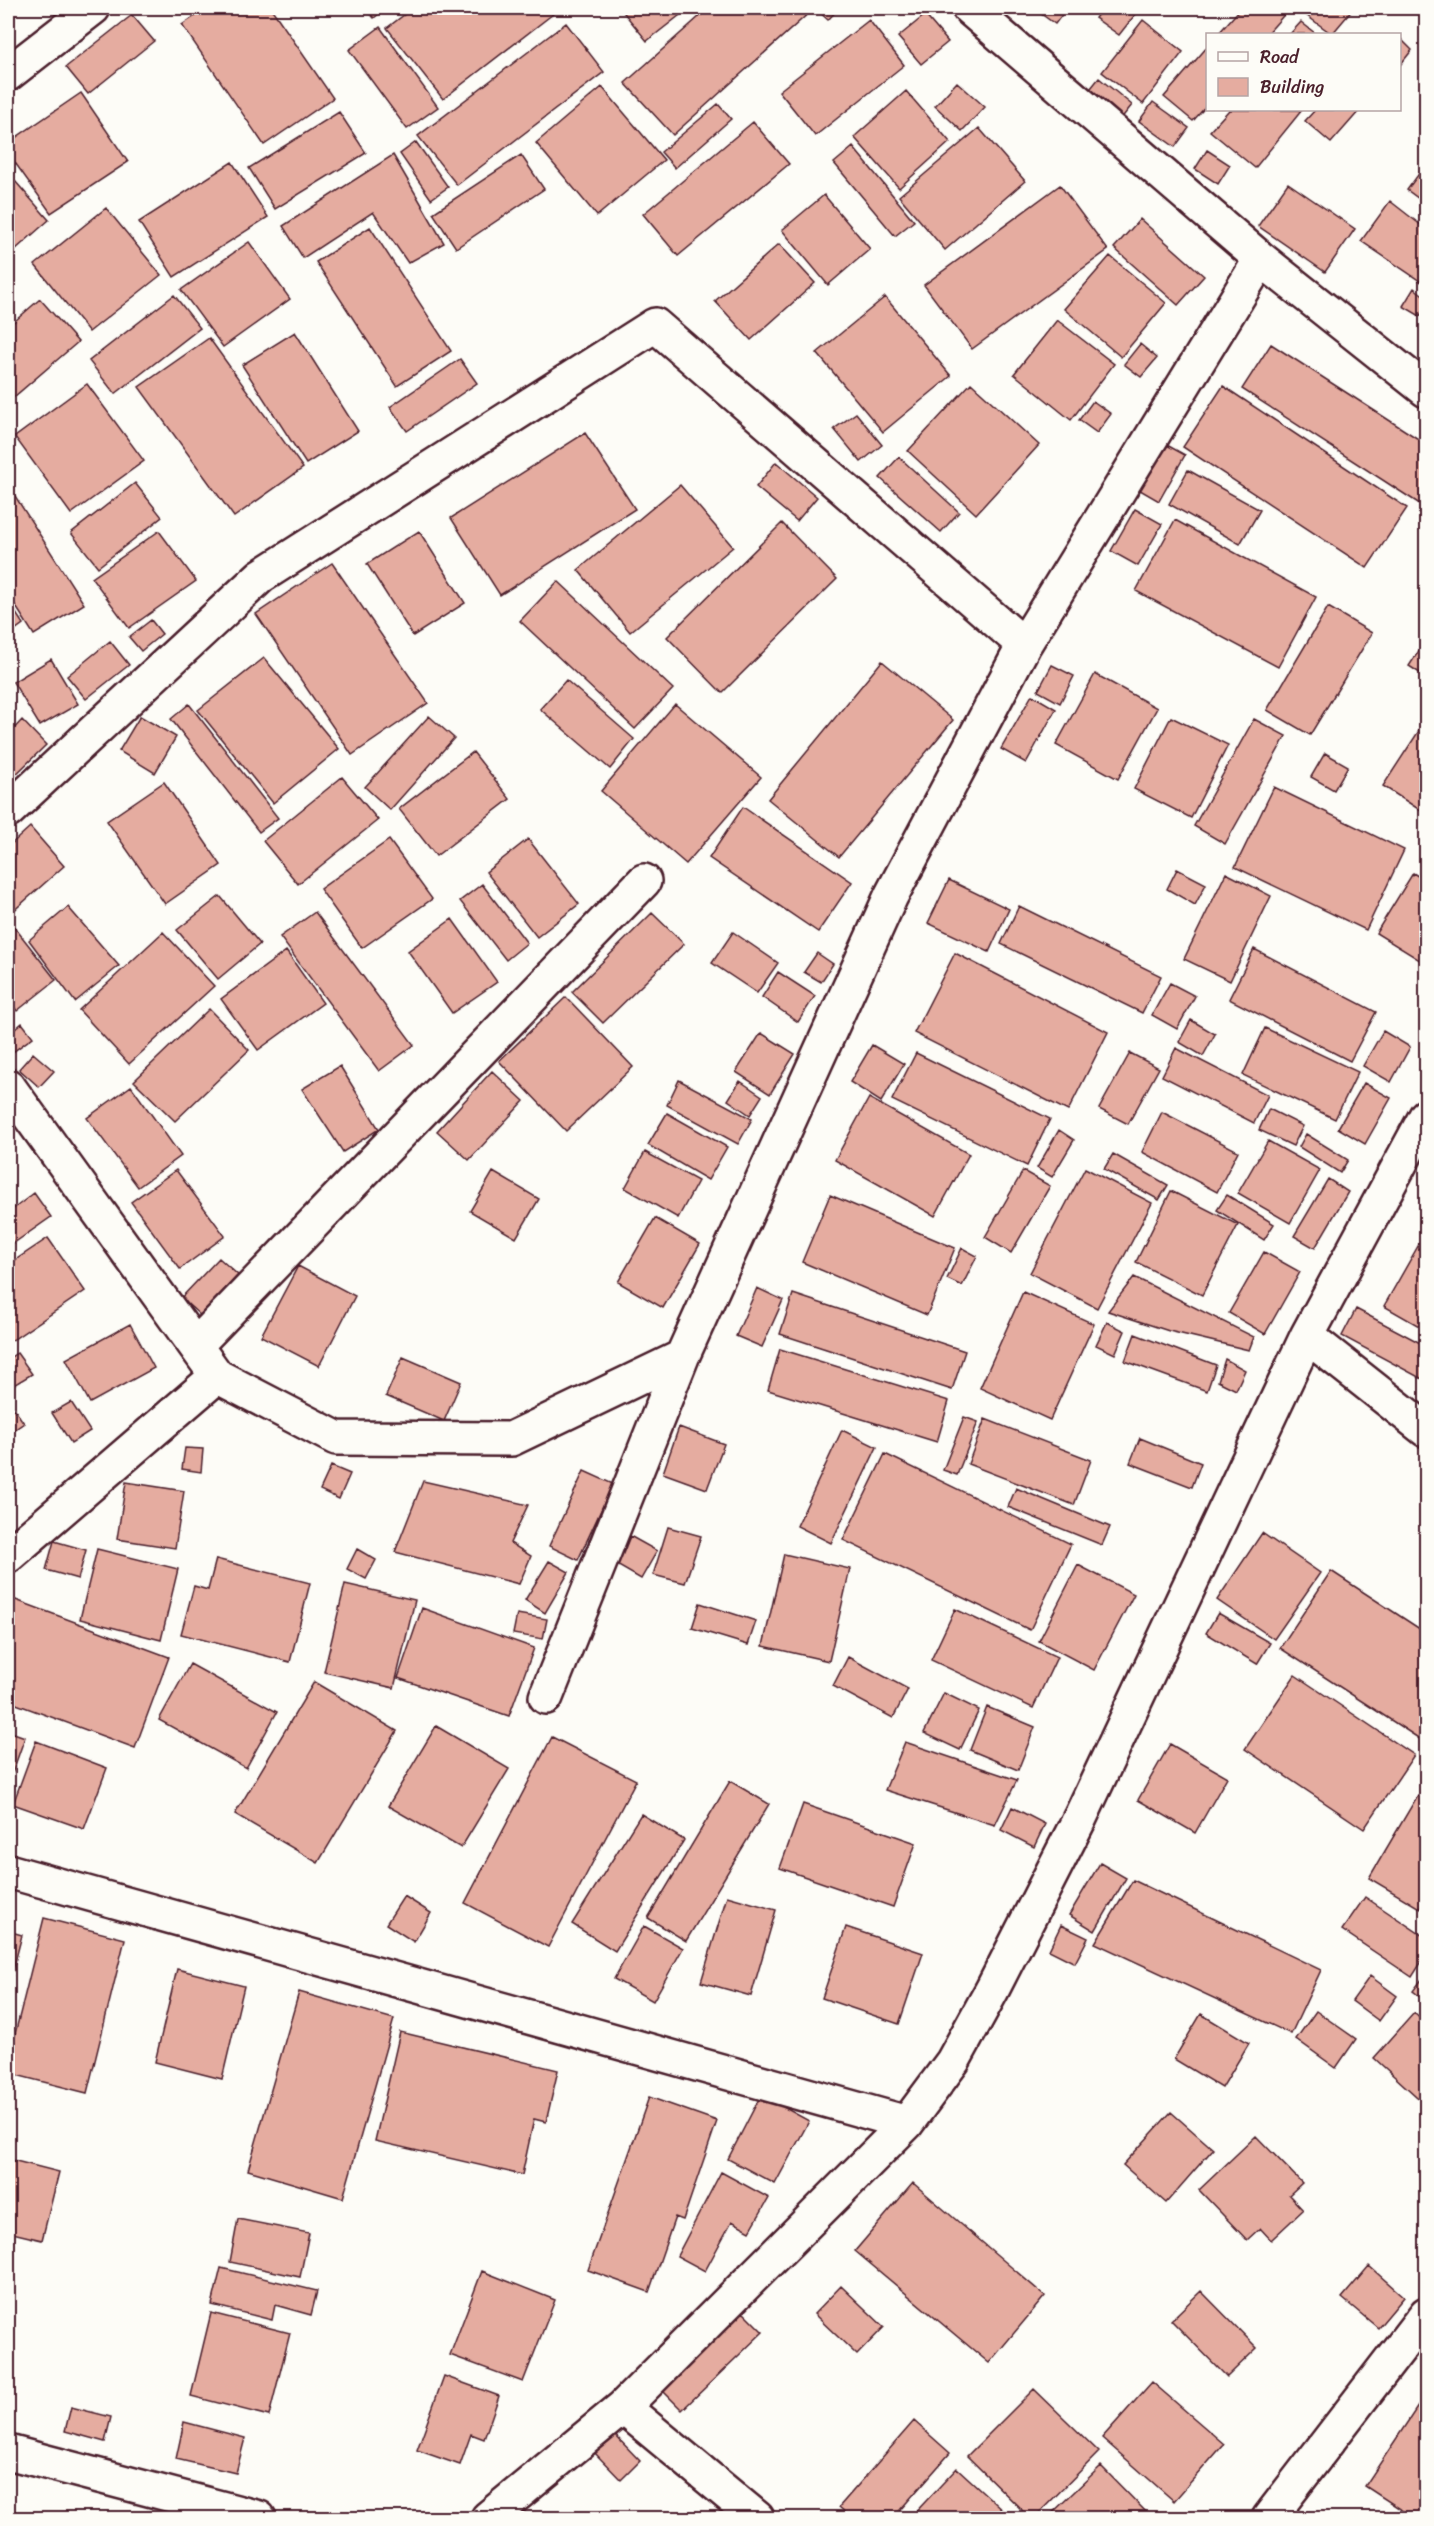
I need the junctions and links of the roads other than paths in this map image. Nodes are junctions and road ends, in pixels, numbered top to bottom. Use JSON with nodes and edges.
{"nodes":[{"id":1,"x":93,"y":8,"type":"edge"},
{"id":2,"x":969,"y":8,"type":"edge"},
{"id":3,"x":8,"y":75,"type":"edge"},
{"id":4,"x":1261,"y":259,"type":"junction"},
{"id":5,"x":1426,"y":390,"type":"edge"},
{"id":6,"x":1024,"y":645,"type":"junction"},
{"id":7,"x":8,"y":811,"type":"edge"},
{"id":8,"x":644,"y":881,"type":"dead end"},
{"id":9,"x":8,"y":1086,"type":"edge"},
{"id":10,"x":1426,"y":1116,"type":"edge"},
{"id":11,"x":1307,"y":1336,"type":"junction"},
{"id":12,"x":196,"y":1345,"type":"junction"},
{"id":13,"x":682,"y":1357,"type":"junction"},
{"id":14,"x":217,"y":1376,"type":"junction"},
{"id":15,"x":1426,"y":1430,"type":"edge"},
{"id":16,"x":8,"y":1556,"type":"edge"},
{"id":17,"x":546,"y":1697,"type":"dead end"},
{"id":18,"x":8,"y":1871,"type":"edge"},
{"id":19,"x":907,"y":2123,"type":"junction"},
{"id":20,"x":1426,"y":2314,"type":"edge"},
{"id":21,"x":624,"y":2407,"type":"junction"},
{"id":22,"x":8,"y":2452,"type":"edge"},
{"id":23,"x":259,"y":2518,"type":"edge"},
{"id":24,"x":488,"y":2518,"type":"edge"},
{"id":25,"x":757,"y":2518,"type":"edge"},
{"id":26,"x":1269,"y":2518,"type":"edge"}],
"edges":[{"from":1,"to":3,"type":"street"},
{"from":2,"to":4,"type":"street"},
{"from":4,"to":5,"type":"street"},
{"from":4,"to":6,"type":"street"},
{"from":6,"to":7,"type":"street"},
{"from":6,"to":13,"type":"street"},
{"from":8,"to":12,"type":"street"},
{"from":9,"to":12,"type":"street"},
{"from":10,"to":11,"type":"street"},
{"from":11,"to":15,"type":"street"},
{"from":11,"to":19,"type":"street"},
{"from":12,"to":14,"type":"street"},
{"from":13,"to":14,"type":"street"},
{"from":13,"to":17,"type":"street"},
{"from":14,"to":16,"type":"street"},
{"from":18,"to":19,"type":"street"},
{"from":19,"to":21,"type":"street"},
{"from":20,"to":26,"type":"street"},
{"from":21,"to":24,"type":"street"},
{"from":21,"to":25,"type":"street"},
{"from":22,"to":23,"type":"street"}]}
